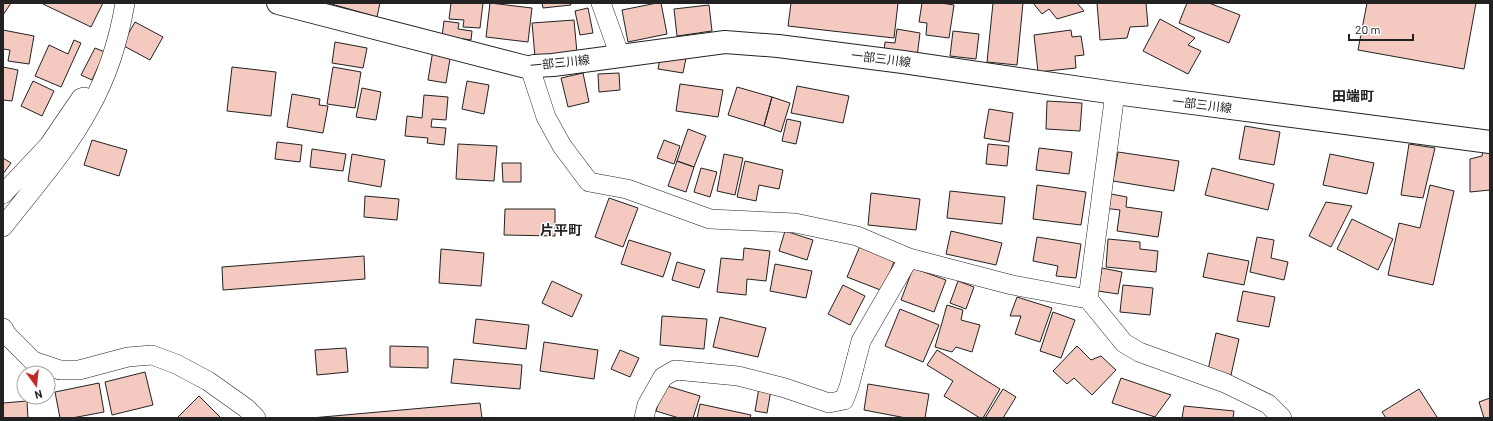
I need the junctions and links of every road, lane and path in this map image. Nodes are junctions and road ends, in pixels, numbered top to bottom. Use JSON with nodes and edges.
{"nodes":[{"id":1,"x":125,"y":3,"type":"edge"},
{"id":2,"x":278,"y":3,"type":"edge"},
{"id":3,"x":601,"y":3,"type":"edge"},
{"id":4,"x":317,"y":8,"type":"edge"},
{"id":5,"x":620,"y":56,"type":"junction"},
{"id":6,"x":530,"y":68,"type":"junction"},
{"id":7,"x":98,"y":90,"type":"junction"},
{"id":8,"x":1115,"y":93,"type":"junction"},
{"id":9,"x":1490,"y":142,"type":"edge"},
{"id":10,"x":3,"y":194,"type":"edge"},
{"id":11,"x":3,"y":227,"type":"edge"},
{"id":12,"x":909,"y":258,"type":"junction"},
{"id":13,"x":1088,"y":299,"type":"junction"},
{"id":14,"x":3,"y":328,"type":"edge"},
{"id":15,"x":256,"y":418,"type":"edge"},
{"id":16,"x":644,"y":418,"type":"edge"},
{"id":17,"x":1282,"y":418,"type":"edge"}],
"edges":[{"from":1,"to":7,"type":"street"},
{"from":2,"to":4,"type":"main road","name":"一部三川線"},
{"from":3,"to":5,"type":"street"},
{"from":4,"to":6,"type":"main road","name":"一部三川線"},
{"from":5,"to":6,"type":"main road","name":"一部三川線"},
{"from":5,"to":8,"type":"main road","name":"一部三川線"},
{"from":6,"to":12,"type":"street"},
{"from":7,"to":10,"type":"street"},
{"from":7,"to":11,"type":"street"},
{"from":8,"to":9,"type":"main road","name":"一部三川線"},
{"from":8,"to":13,"type":"street"},
{"from":12,"to":13,"type":"street"},
{"from":12,"to":16,"type":"street"},
{"from":13,"to":17,"type":"street"},
{"from":14,"to":15,"type":"street"}]}
